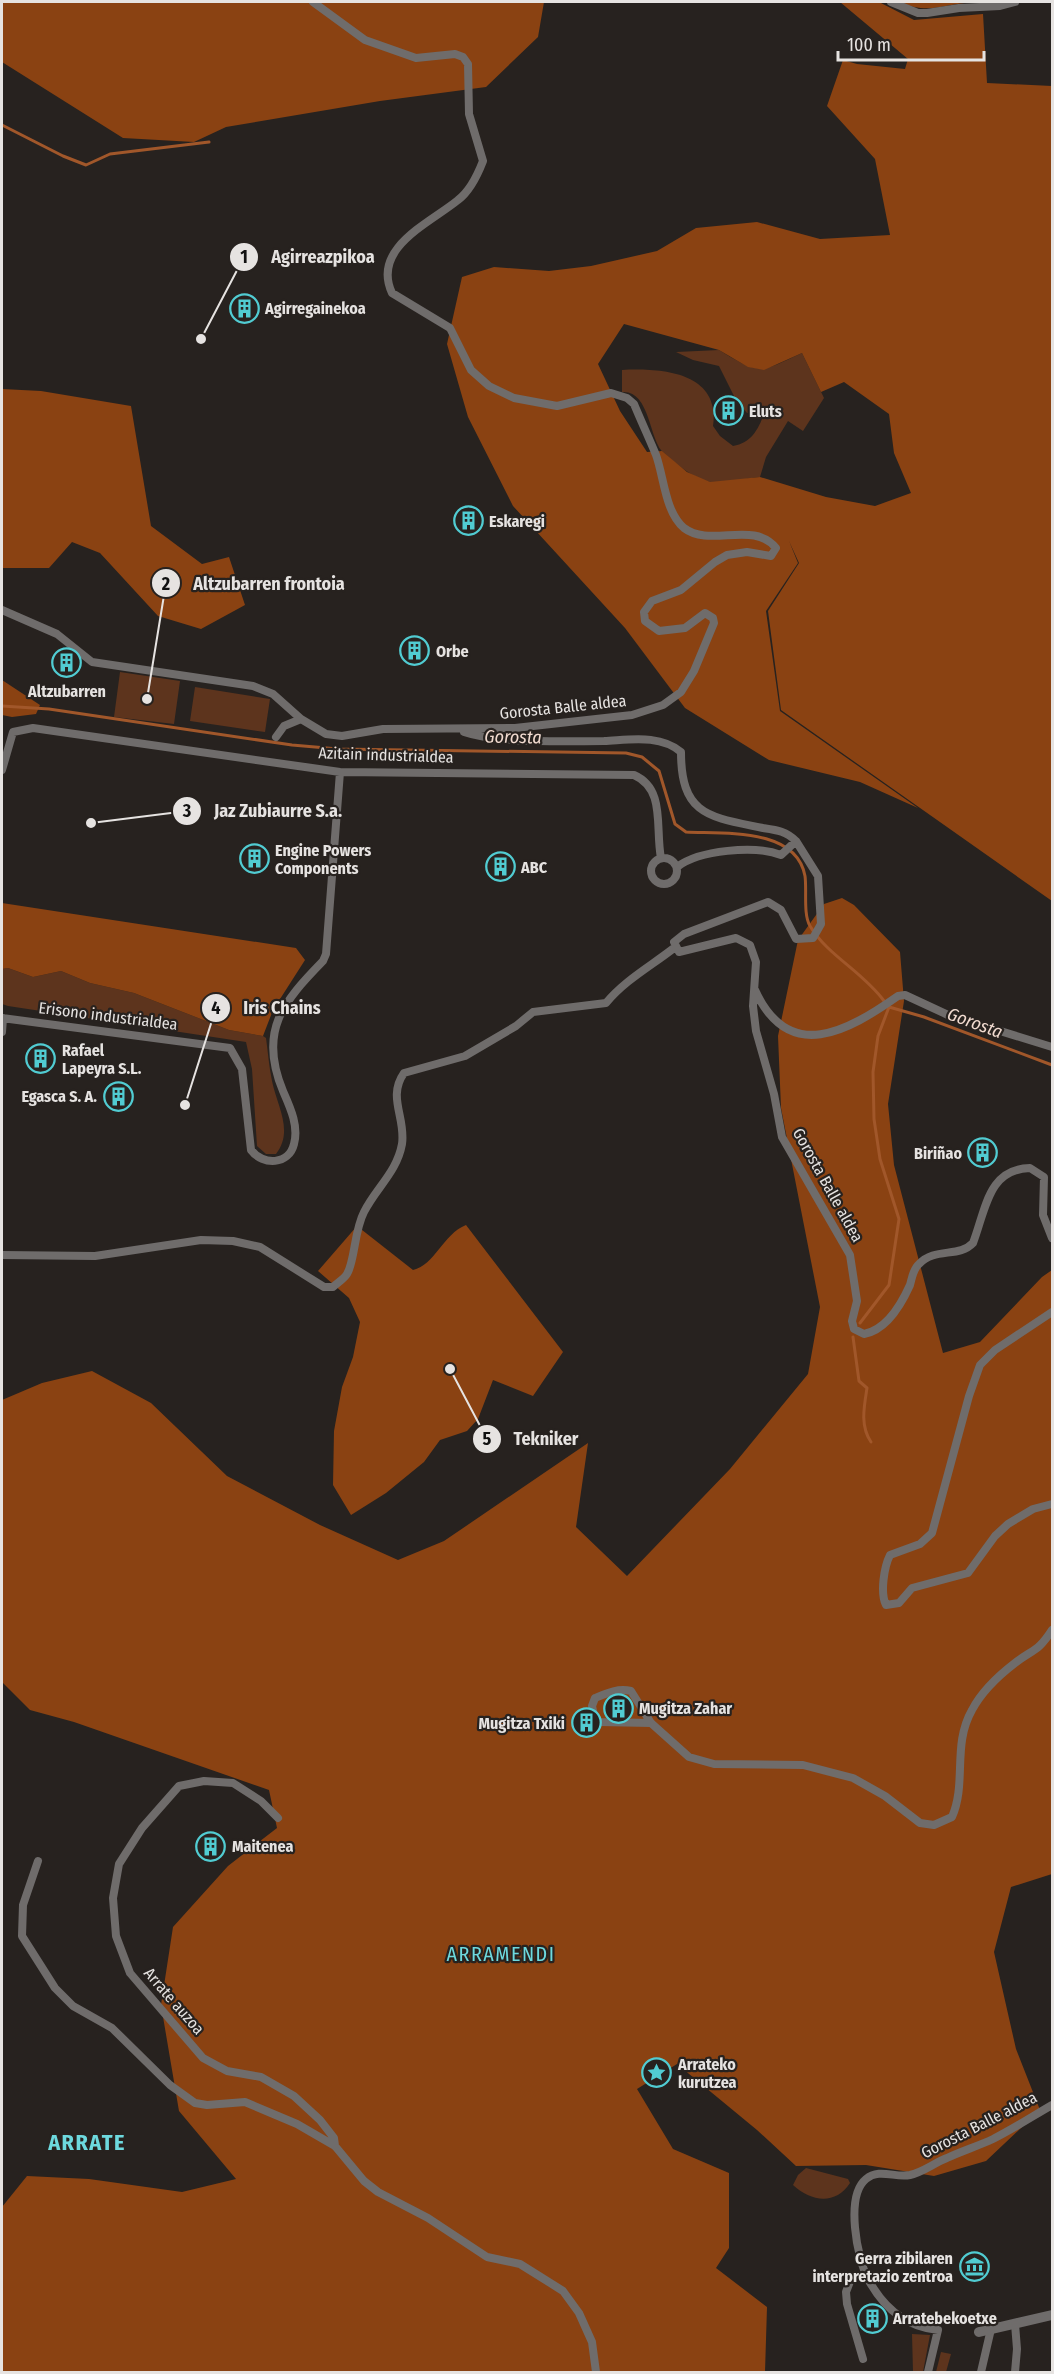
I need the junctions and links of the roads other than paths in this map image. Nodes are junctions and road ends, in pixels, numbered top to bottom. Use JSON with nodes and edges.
{"nodes":[{"id":1,"x":313,"y":2,"type":"edge"},
{"id":2,"x":891,"y":2,"type":"edge"},
{"id":3,"x":1015,"y":2,"type":"edge"},
{"id":4,"x":2,"y":610,"type":"edge"},
{"id":5,"x":301,"y":718,"type":"junction"},
{"id":6,"x":458,"y":730,"type":"junction"},
{"id":7,"x":276,"y":737,"type":"dead end"},
{"id":8,"x":2,"y":770,"type":"edge"},
{"id":9,"x":340,"y":772,"type":"junction"},
{"id":10,"x":793,"y":843,"type":"junction"},
{"id":11,"x":661,"y":858,"type":"junction"},
{"id":12,"x":677,"y":867,"type":"junction"},
{"id":13,"x":674,"y":948,"type":"junction"},
{"id":14,"x":754,"y":987,"type":"junction"},
{"id":15,"x":2,"y":1018,"type":"edge"},
{"id":16,"x":2,"y":1032,"type":"edge"},
{"id":17,"x":1053,"y":1047,"type":"edge"},
{"id":18,"x":1048,"y":1178,"type":"edge"},
{"id":19,"x":1053,"y":1238,"type":"edge"},
{"id":20,"x":2,"y":1255,"type":"edge"},
{"id":21,"x":1053,"y":1312,"type":"edge"},
{"id":22,"x":1053,"y":1504,"type":"edge"},
{"id":23,"x":1053,"y":1630,"type":"edge"},
{"id":24,"x":651,"y":1723,"type":"junction"},
{"id":25,"x":278,"y":1818,"type":"dead end"},
{"id":26,"x":38,"y":1861,"type":"dead end"},
{"id":27,"x":1053,"y":2105,"type":"edge"},
{"id":28,"x":335,"y":2146,"type":"junction"},
{"id":29,"x":863,"y":2276,"type":"junction"},
{"id":30,"x":1053,"y":2315,"type":"edge"},
{"id":31,"x":1015,"y":2324,"type":"junction"},
{"id":32,"x":992,"y":2330,"type":"junction"},
{"id":33,"x":979,"y":2332,"type":"dead end"},
{"id":34,"x":862,"y":2359,"type":"dead end"},
{"id":35,"x":596,"y":2373,"type":"edge"},
{"id":36,"x":928,"y":2373,"type":"edge"},
{"id":37,"x":981,"y":2373,"type":"edge"},
{"id":38,"x":1014,"y":2373,"type":"edge"}],
"edges":[{"from":1,"to":6,"type":"street","name":"Gorosta Balle aldea"},
{"from":2,"to":3,"type":"street"},
{"from":4,"to":5,"type":"street","name":"Gorosta Balle aldea"},
{"from":5,"to":6,"type":"street","name":"Gorosta Balle aldea"},
{"from":5,"to":7,"type":"street"},
{"from":6,"to":10,"type":"street"},
{"from":8,"to":9,"type":"street","name":"Azitain industrialdea"},
{"from":9,"to":11,"type":"street","name":"Azitain industrialdea"},
{"from":9,"to":15,"type":"street","name":"Erisono industrialdea"},
{"from":10,"to":12,"type":"street"},
{"from":10,"to":13,"type":"street"},
{"from":11,"to":12,"type":"street"},
{"from":11,"to":12,"type":"street"},
{"from":13,"to":14,"type":"street","name":"Gorosta Balle aldea"},
{"from":13,"to":20,"type":"street"},
{"from":14,"to":17,"type":"street"},
{"from":14,"to":18,"type":"street","name":"Gorosta Balle aldea"},
{"from":15,"to":16,"type":"street","name":"Erisono industrialdea"},
{"from":18,"to":19,"type":"street","name":"Gorosta Balle aldea"},
{"from":21,"to":22,"type":"street"},
{"from":23,"to":24,"type":"street"},
{"from":24,"to":24,"type":"street"},
{"from":25,"to":28,"type":"street","name":"Arrate auzoa"},
{"from":26,"to":28,"type":"street","name":"Arrate auzoa"},
{"from":27,"to":29,"type":"street","name":"Gorosta Balle aldea"},
{"from":28,"to":35,"type":"street","name":"Arrate auzoa"},
{"from":29,"to":34,"type":"street"},
{"from":29,"to":36,"type":"street","name":"Gorosta Balle aldea"},
{"from":30,"to":31,"type":"street"},
{"from":31,"to":32,"type":"street"},
{"from":31,"to":38,"type":"street"},
{"from":32,"to":33,"type":"street"},
{"from":32,"to":37,"type":"street"}]}
